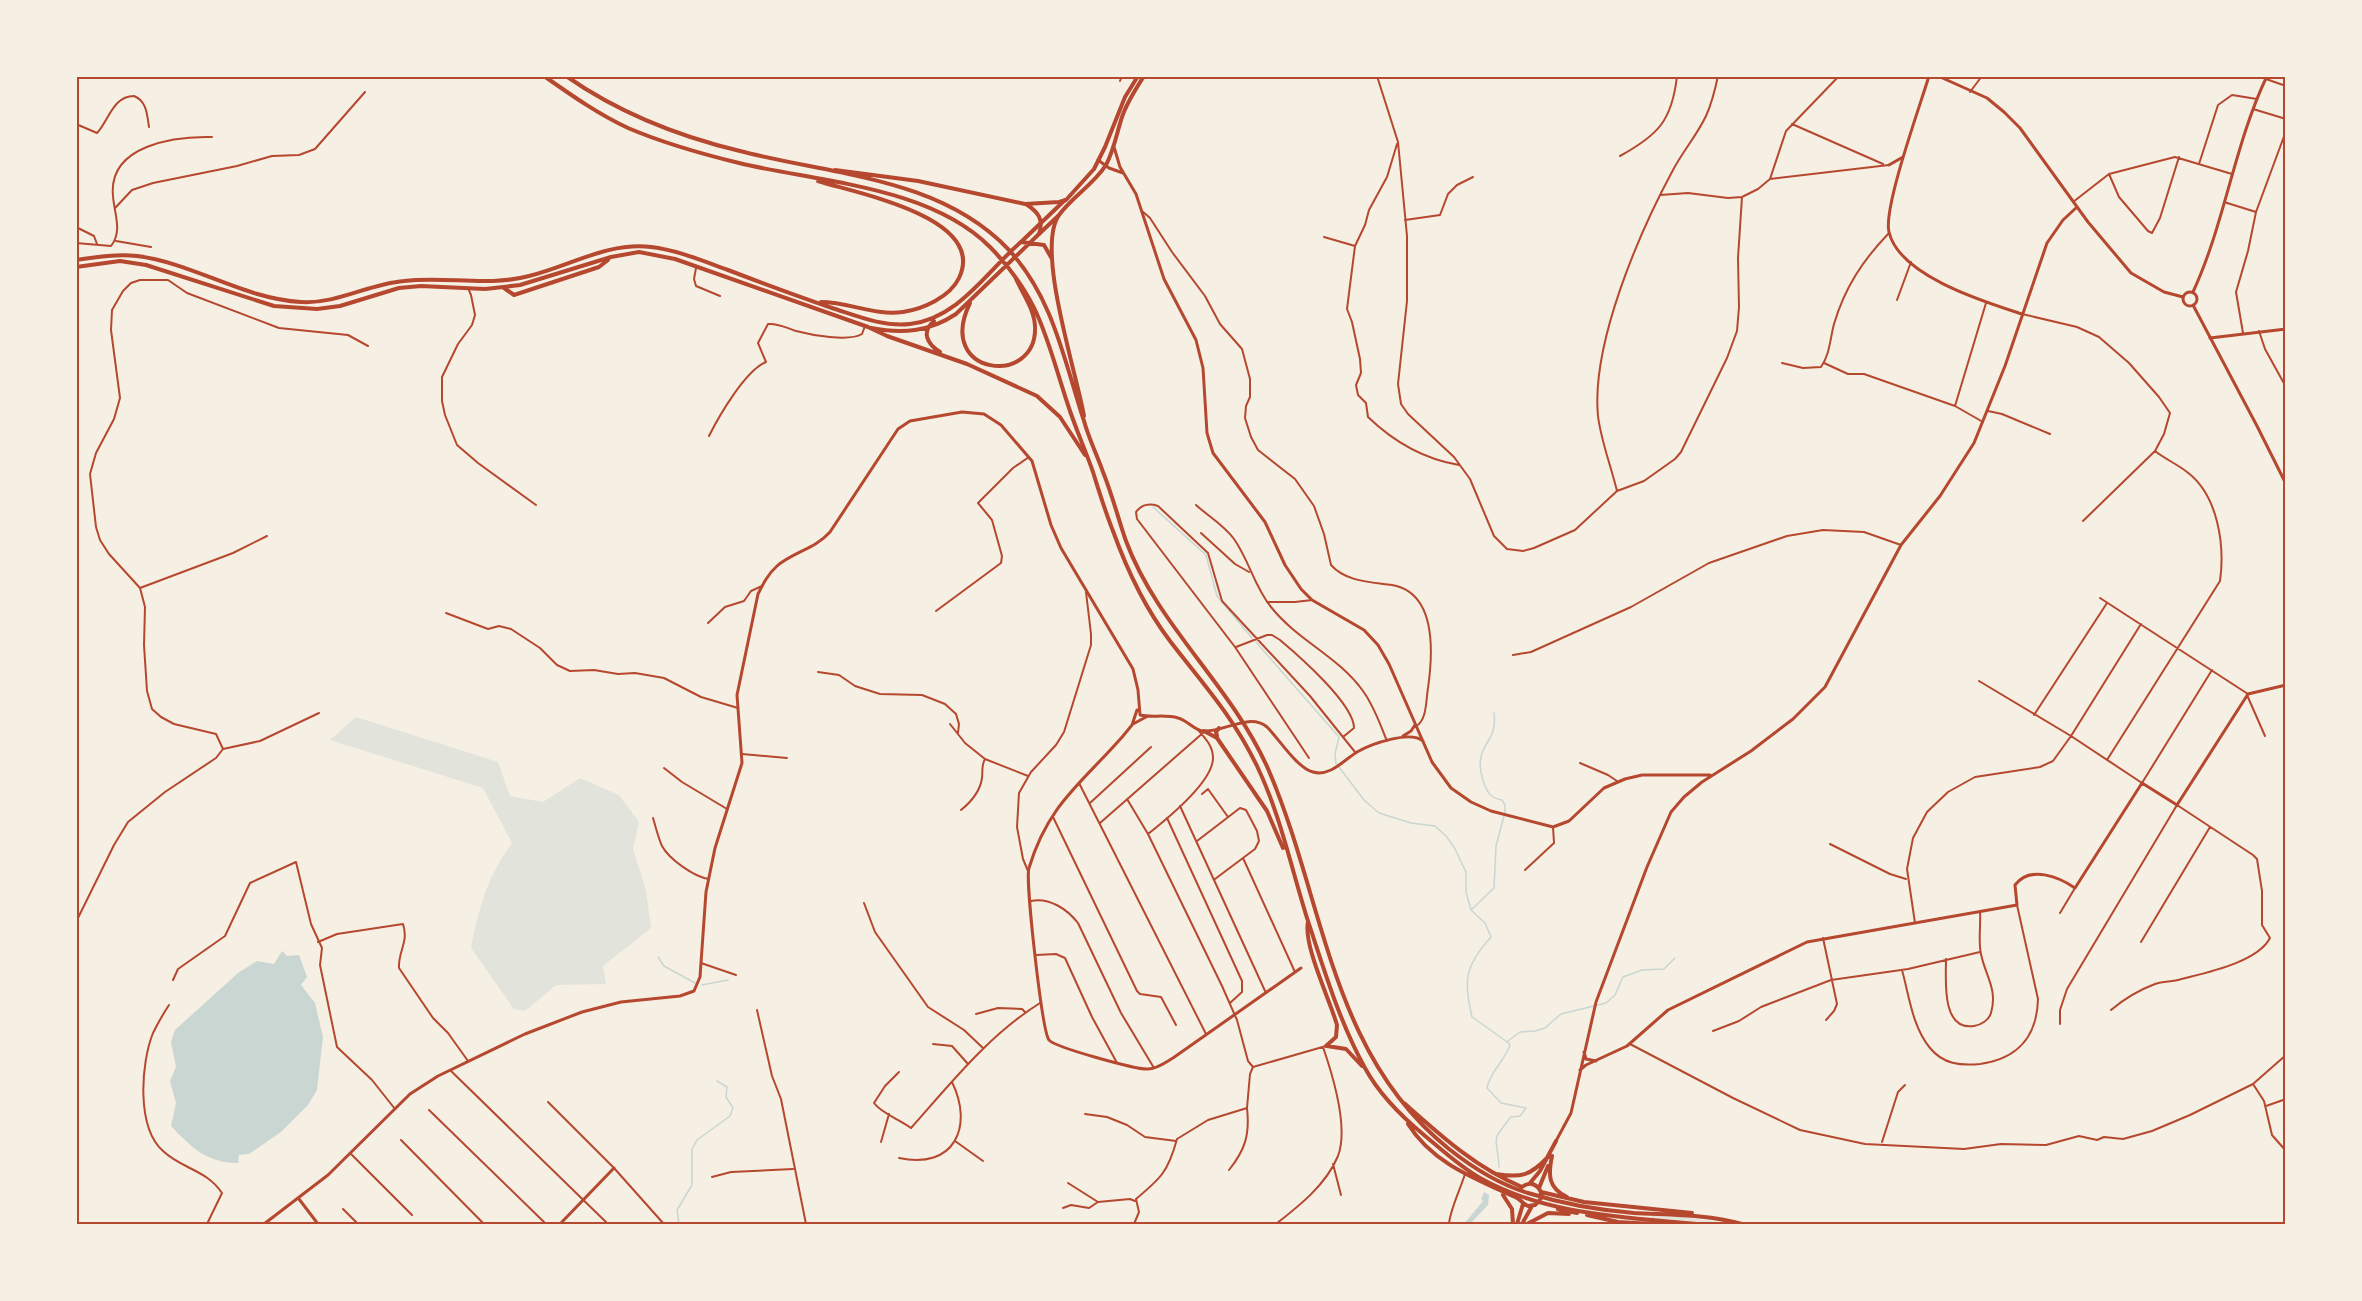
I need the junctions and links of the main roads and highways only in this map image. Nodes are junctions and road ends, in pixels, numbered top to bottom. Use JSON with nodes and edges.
{"nodes":[{"id":1,"x":544,"y":76,"type":"edge"},
{"id":2,"x":566,"y":76,"type":"edge"},
{"id":3,"x":1138,"y":76,"type":"edge"},
{"id":4,"x":1144,"y":76,"type":"edge"},
{"id":5,"x":828,"y":169,"type":"junction"},
{"id":6,"x":806,"y":176,"type":"junction"},
{"id":7,"x":1066,"y":200,"type":"junction"},
{"id":8,"x":1025,"y":204,"type":"junction"},
{"id":9,"x":1059,"y":216,"type":"junction"},
{"id":10,"x":1041,"y":223,"type":"junction"},
{"id":11,"x":1040,"y":234,"type":"junction"},
{"id":12,"x":1021,"y":242,"type":"junction"},
{"id":13,"x":1030,"y":242,"type":"junction"},
{"id":14,"x":611,"y":257,"type":"junction"},
{"id":15,"x":1052,"y":259,"type":"junction"},
{"id":16,"x":76,"y":260,"type":"edge"},
{"id":17,"x":76,"y":267,"type":"edge"},
{"id":18,"x":1011,"y":270,"type":"junction"},
{"id":19,"x":504,"y":288,"type":"junction"},
{"id":20,"x":972,"y":298,"type":"junction"},
{"id":21,"x":817,"y":302,"type":"junction"},
{"id":22,"x":956,"y":305,"type":"junction"},
{"id":23,"x":866,"y":327,"type":"junction"},
{"id":24,"x":928,"y":328,"type":"junction"},
{"id":25,"x":952,"y":358,"type":"junction"},
{"id":26,"x":1087,"y":432,"type":"junction"},
{"id":27,"x":1087,"y":456,"type":"junction"},
{"id":28,"x":1220,"y":728,"type":"road end"},
{"id":29,"x":1203,"y":732,"type":"road end"},
{"id":30,"x":1218,"y":740,"type":"junction"},
{"id":31,"x":1288,"y":856,"type":"junction"},
{"id":32,"x":1308,"y":921,"type":"junction"},
{"id":33,"x":1365,"y":1069,"type":"junction"},
{"id":34,"x":1399,"y":1098,"type":"junction"},
{"id":35,"x":1405,"y":1119,"type":"junction"},
{"id":36,"x":1556,"y":1141,"type":"road end"},
{"id":37,"x":1550,"y":1157,"type":"junction"},
{"id":38,"x":1491,"y":1173,"type":"junction"},
{"id":39,"x":1529,"y":1184,"type":"junction"},
{"id":40,"x":1522,"y":1187,"type":"junction"},
{"id":41,"x":1540,"y":1190,"type":"junction"},
{"id":42,"x":1500,"y":1192,"type":"junction"},
{"id":43,"x":1573,"y":1200,"type":"junction"},
{"id":44,"x":1521,"y":1201,"type":"junction"},
{"id":45,"x":1534,"y":1205,"type":"junction"},
{"id":46,"x":1586,"y":1212,"type":"junction"},
{"id":47,"x":1736,"y":1223,"type":"junction"},
{"id":48,"x":1515,"y":1224,"type":"edge"},
{"id":49,"x":1522,"y":1224,"type":"edge"},
{"id":50,"x":1527,"y":1224,"type":"edge"},
{"id":51,"x":1652,"y":1224,"type":"edge"},
{"id":52,"x":1697,"y":1224,"type":"edge"},
{"id":53,"x":1742,"y":1224,"type":"edge"}],
"edges":[{"from":1,"to":6,"type":"main road"},
{"from":2,"to":5,"type":"main road"},
{"from":3,"to":7,"type":"main road"},
{"from":4,"to":9,"type":"main road"},
{"from":5,"to":8,"type":"main road"},
{"from":5,"to":26,"type":"main road"},
{"from":6,"to":18,"type":"main road"},
{"from":6,"to":21,"type":"main road"},
{"from":7,"to":8,"type":"main road"},
{"from":7,"to":10,"type":"main road"},
{"from":8,"to":10,"type":"main road"},
{"from":9,"to":11,"type":"main road"},
{"from":9,"to":15,"type":"main road"},
{"from":10,"to":11,"type":"main road"},
{"from":10,"to":12,"type":"main road"},
{"from":11,"to":13,"type":"main road"},
{"from":12,"to":13,"type":"main road"},
{"from":12,"to":22,"type":"main road"},
{"from":13,"to":15,"type":"main road"},
{"from":13,"to":20,"type":"main road"},
{"from":14,"to":19,"type":"main road"},
{"from":14,"to":19,"type":"main road"},
{"from":14,"to":23,"type":"main road"},
{"from":15,"to":26,"type":"main road"},
{"from":16,"to":21,"type":"main road"},
{"from":17,"to":19,"type":"main road"},
{"from":18,"to":20,"type":"main road"},
{"from":18,"to":27,"type":"main road"},
{"from":20,"to":24,"type":"main road"},
{"from":21,"to":22,"type":"main road"},
{"from":22,"to":24,"type":"main road"},
{"from":23,"to":24,"type":"main road"},
{"from":23,"to":25,"type":"main road"},
{"from":24,"to":25,"type":"main road"},
{"from":25,"to":27,"type":"main road"},
{"from":26,"to":34,"type":"main road"},
{"from":27,"to":31,"type":"main road"},
{"from":28,"to":30,"type":"main road"},
{"from":29,"to":30,"type":"main road"},
{"from":30,"to":31,"type":"main road"},
{"from":31,"to":32,"type":"main road"},
{"from":32,"to":33,"type":"main road"},
{"from":32,"to":33,"type":"main road"},
{"from":33,"to":35,"type":"main road"},
{"from":34,"to":38,"type":"main road"},
{"from":34,"to":46,"type":"main road"},
{"from":35,"to":42,"type":"main road"},
{"from":35,"to":46,"type":"main road"},
{"from":36,"to":37,"type":"main road"},
{"from":37,"to":38,"type":"main road"},
{"from":37,"to":39,"type":"main road"},
{"from":37,"to":41,"type":"main road"},
{"from":37,"to":43,"type":"main road"},
{"from":38,"to":40,"type":"main road"},
{"from":39,"to":40,"type":"main road"},
{"from":39,"to":41,"type":"main road"},
{"from":40,"to":44,"type":"main road"},
{"from":41,"to":43,"type":"main road"},
{"from":41,"to":45,"type":"main road"},
{"from":42,"to":44,"type":"main road"},
{"from":42,"to":48,"type":"main road"},
{"from":43,"to":47,"type":"main road"},
{"from":44,"to":45,"type":"main road"},
{"from":44,"to":48,"type":"main road"},
{"from":45,"to":46,"type":"main road"},
{"from":45,"to":49,"type":"main road"},
{"from":46,"to":47,"type":"main road"},
{"from":46,"to":50,"type":"main road"},
{"from":46,"to":51,"type":"main road"},
{"from":46,"to":52,"type":"main road"},
{"from":47,"to":53,"type":"main road"}]}
